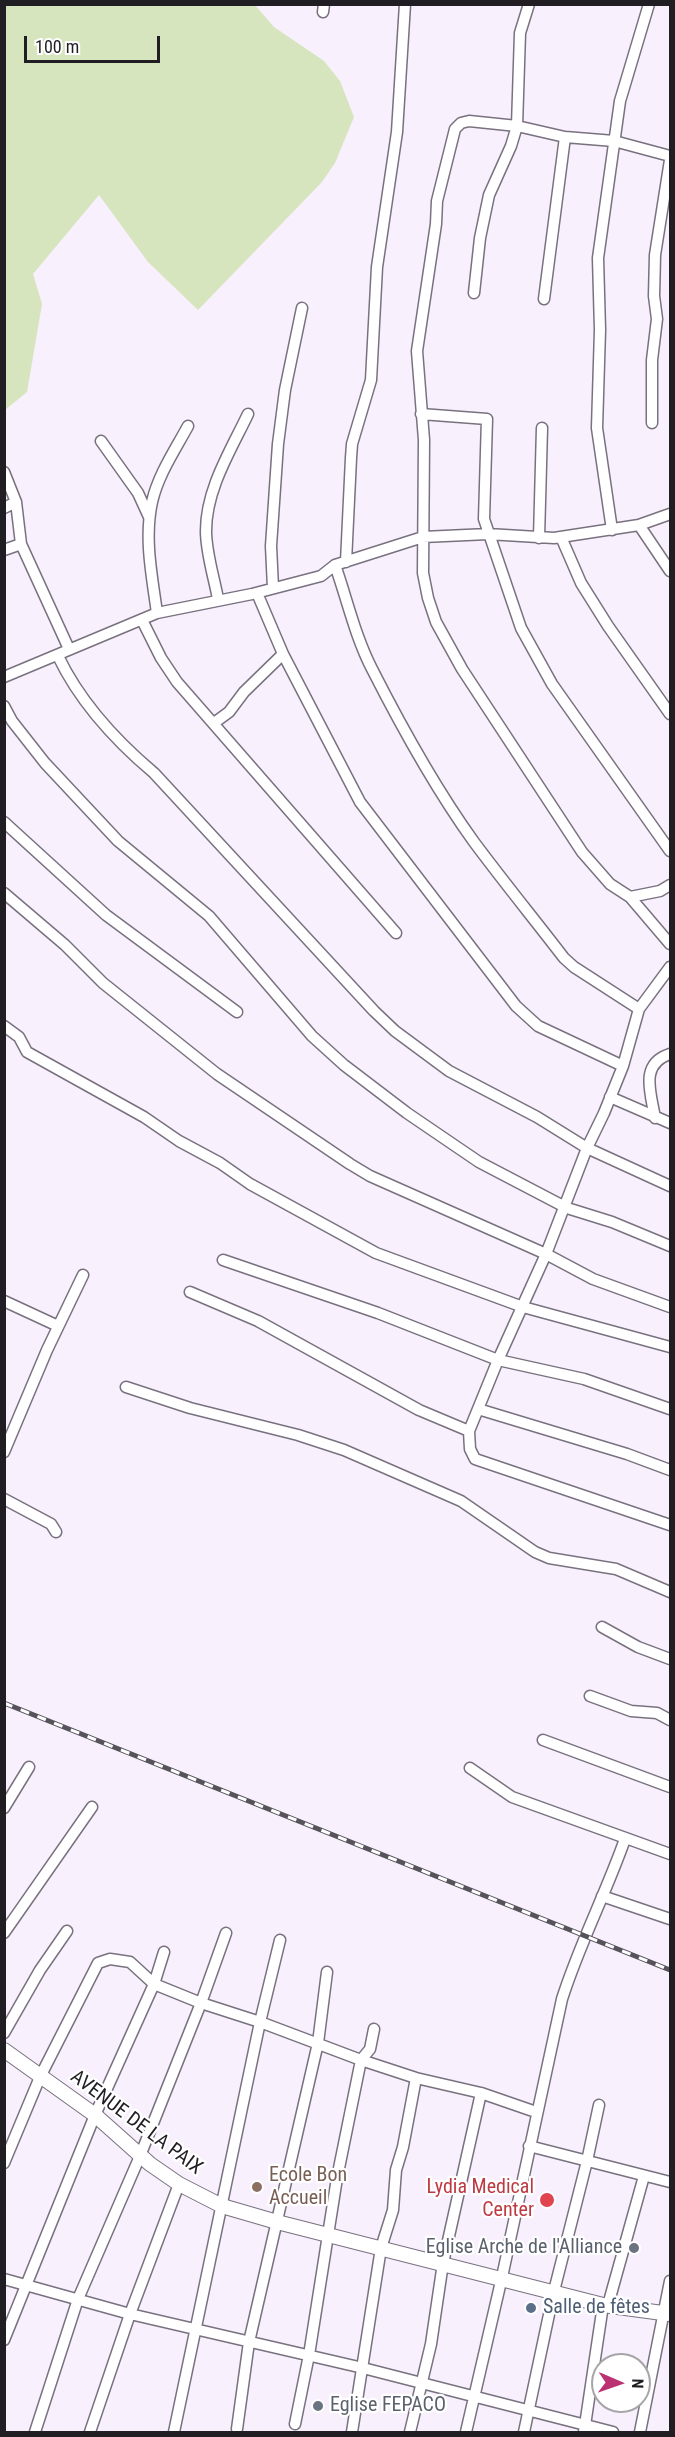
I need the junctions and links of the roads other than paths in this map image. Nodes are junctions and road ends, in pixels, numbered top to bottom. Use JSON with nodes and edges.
{"nodes":[{"id":1,"x":405,"y":4,"type":"edge"},
{"id":2,"x":529,"y":4,"type":"edge"},
{"id":3,"x":649,"y":4,"type":"edge"},
{"id":4,"x":517,"y":126,"type":"junction"},
{"id":5,"x":565,"y":137,"type":"junction"},
{"id":6,"x":614,"y":141,"type":"junction"},
{"id":7,"x":670,"y":158,"type":"edge"},
{"id":8,"x":474,"y":293,"type":"dead end"},
{"id":9,"x":544,"y":299,"type":"dead end"},
{"id":10,"x":302,"y":308,"type":"dead end"},
{"id":11,"x":248,"y":414,"type":"dead end"},
{"id":12,"x":421,"y":414,"type":"junction"},
{"id":13,"x":652,"y":423,"type":"dead end"},
{"id":14,"x":188,"y":426,"type":"dead end"},
{"id":15,"x":542,"y":428,"type":"dead end"},
{"id":16,"x":101,"y":441,"type":"dead end"},
{"id":17,"x":4,"y":472,"type":"edge"},
{"id":18,"x":16,"y":502,"type":"junction"},
{"id":19,"x":4,"y":508,"type":"edge"},
{"id":20,"x":670,"y":514,"type":"edge"},
{"id":21,"x":639,"y":525,"type":"junction"},
{"id":22,"x":149,"y":529,"type":"junction"},
{"id":23,"x":612,"y":530,"type":"junction"},
{"id":24,"x":488,"y":534,"type":"junction"},
{"id":25,"x":423,"y":537,"type":"junction"},
{"id":26,"x":561,"y":537,"type":"junction"},
{"id":27,"x":539,"y":538,"type":"junction"},
{"id":28,"x":21,"y":544,"type":"junction"},
{"id":29,"x":4,"y":550,"type":"edge"},
{"id":30,"x":346,"y":562,"type":"junction"},
{"id":31,"x":335,"y":565,"type":"junction"},
{"id":32,"x":670,"y":571,"type":"edge"},
{"id":33,"x":273,"y":588,"type":"junction"},
{"id":34,"x":257,"y":593,"type":"junction"},
{"id":35,"x":218,"y":599,"type":"junction"},
{"id":36,"x":157,"y":613,"type":"junction"},
{"id":37,"x":142,"y":620,"type":"junction"},
{"id":38,"x":69,"y":650,"type":"junction"},
{"id":39,"x":283,"y":654,"type":"junction"},
{"id":40,"x":58,"y":656,"type":"junction"},
{"id":41,"x":4,"y":677,"type":"edge"},
{"id":42,"x":4,"y":706,"type":"edge"},
{"id":43,"x":670,"y":714,"type":"edge"},
{"id":44,"x":214,"y":723,"type":"junction"},
{"id":45,"x":4,"y":822,"type":"edge"},
{"id":46,"x":670,"y":851,"type":"edge"},
{"id":47,"x":670,"y":885,"type":"edge"},
{"id":48,"x":4,"y":893,"type":"edge"},
{"id":49,"x":630,"y":897,"type":"junction"},
{"id":50,"x":396,"y":933,"type":"dead end"},
{"id":51,"x":670,"y":944,"type":"edge"},
{"id":52,"x":670,"y":967,"type":"edge"},
{"id":53,"x":639,"y":1009,"type":"junction"},
{"id":54,"x":237,"y":1012,"type":"dead end"},
{"id":55,"x":4,"y":1026,"type":"edge"},
{"id":56,"x":670,"y":1054,"type":"edge"},
{"id":57,"x":623,"y":1066,"type":"junction"},
{"id":58,"x":610,"y":1097,"type":"junction"},
{"id":59,"x":655,"y":1118,"type":"junction"},
{"id":60,"x":670,"y":1123,"type":"edge"},
{"id":61,"x":587,"y":1148,"type":"junction"},
{"id":62,"x":670,"y":1186,"type":"edge"},
{"id":63,"x":563,"y":1206,"type":"junction"},
{"id":64,"x":670,"y":1246,"type":"edge"},
{"id":65,"x":546,"y":1254,"type":"junction"},
{"id":66,"x":223,"y":1260,"type":"dead end"},
{"id":67,"x":82,"y":1275,"type":"dead end"},
{"id":68,"x":190,"y":1292,"type":"dead end"},
{"id":69,"x":4,"y":1301,"type":"edge"},
{"id":70,"x":523,"y":1307,"type":"junction"},
{"id":71,"x":670,"y":1307,"type":"edge"},
{"id":72,"x":58,"y":1326,"type":"junction"},
{"id":73,"x":670,"y":1347,"type":"edge"},
{"id":74,"x":498,"y":1360,"type":"junction"},
{"id":75,"x":126,"y":1387,"type":"dead end"},
{"id":76,"x":478,"y":1409,"type":"junction"},
{"id":77,"x":670,"y":1409,"type":"edge"},
{"id":78,"x":469,"y":1431,"type":"junction"},
{"id":79,"x":4,"y":1452,"type":"edge"},
{"id":80,"x":670,"y":1470,"type":"edge"},
{"id":81,"x":4,"y":1499,"type":"edge"},
{"id":82,"x":670,"y":1525,"type":"edge"},
{"id":83,"x":56,"y":1532,"type":"dead end"},
{"id":84,"x":670,"y":1592,"type":"edge"},
{"id":85,"x":602,"y":1627,"type":"dead end"},
{"id":86,"x":670,"y":1659,"type":"edge"},
{"id":87,"x":590,"y":1696,"type":"dead end"},
{"id":88,"x":670,"y":1720,"type":"edge"},
{"id":89,"x":543,"y":1740,"type":"dead end"},
{"id":90,"x":29,"y":1767,"type":"dead end"},
{"id":91,"x":470,"y":1768,"type":"dead end"},
{"id":92,"x":670,"y":1787,"type":"edge"},
{"id":93,"x":92,"y":1807,"type":"dead end"},
{"id":94,"x":4,"y":1808,"type":"edge"},
{"id":95,"x":625,"y":1839,"type":"junction"},
{"id":96,"x":670,"y":1854,"type":"edge"},
{"id":97,"x":602,"y":1896,"type":"junction"},
{"id":98,"x":670,"y":1919,"type":"edge"},
{"id":99,"x":67,"y":1930,"type":"dead end"},
{"id":100,"x":4,"y":1933,"type":"edge"},
{"id":101,"x":226,"y":1933,"type":"dead end"},
{"id":102,"x":280,"y":1940,"type":"dead end"},
{"id":103,"x":164,"y":1952,"type":"dead end"},
{"id":104,"x":327,"y":1972,"type":"dead end"},
{"id":105,"x":154,"y":1984,"type":"junction"},
{"id":106,"x":201,"y":2003,"type":"junction"},
{"id":107,"x":260,"y":2022,"type":"junction"},
{"id":108,"x":374,"y":2029,"type":"dead end"},
{"id":109,"x":4,"y":2033,"type":"edge"},
{"id":110,"x":318,"y":2043,"type":"junction"},
{"id":111,"x":4,"y":2050,"type":"edge"},
{"id":112,"x":361,"y":2060,"type":"junction"},
{"id":113,"x":40,"y":2077,"type":"junction"},
{"id":114,"x":416,"y":2078,"type":"junction"},
{"id":115,"x":482,"y":2093,"type":"junction"},
{"id":116,"x":599,"y":2105,"type":"dead end"},
{"id":117,"x":536,"y":2112,"type":"junction"},
{"id":118,"x":95,"y":2115,"type":"junction"},
{"id":119,"x":529,"y":2146,"type":"junction"},
{"id":120,"x":140,"y":2156,"type":"junction"},
{"id":121,"x":587,"y":2161,"type":"junction"},
{"id":122,"x":4,"y":2163,"type":"edge"},
{"id":123,"x":644,"y":2176,"type":"junction"},
{"id":124,"x":670,"y":2182,"type":"edge"},
{"id":125,"x":179,"y":2184,"type":"junction"},
{"id":126,"x":222,"y":2206,"type":"junction"},
{"id":127,"x":278,"y":2223,"type":"junction"},
{"id":128,"x":327,"y":2235,"type":"junction"},
{"id":129,"x":381,"y":2248,"type":"junction"},
{"id":130,"x":443,"y":2263,"type":"junction"},
{"id":131,"x":502,"y":2277,"type":"junction"},
{"id":132,"x":4,"y":2279,"type":"edge"},
{"id":133,"x":670,"y":2281,"type":"edge"},
{"id":134,"x":26,"y":2284,"type":"junction"},
{"id":135,"x":554,"y":2291,"type":"junction"},
{"id":136,"x":78,"y":2299,"type":"junction"},
{"id":137,"x":606,"y":2305,"type":"junction"},
{"id":138,"x":130,"y":2314,"type":"junction"},
{"id":139,"x":667,"y":2314,"type":"edge"},
{"id":140,"x":197,"y":2329,"type":"junction"},
{"id":141,"x":4,"y":2340,"type":"edge"},
{"id":142,"x":249,"y":2342,"type":"junction"},
{"id":143,"x":309,"y":2355,"type":"junction"},
{"id":144,"x":363,"y":2368,"type":"junction"},
{"id":145,"x":421,"y":2384,"type":"junction"},
{"id":146,"x":475,"y":2397,"type":"junction"},
{"id":147,"x":529,"y":2411,"type":"junction"},
{"id":148,"x":295,"y":2424,"type":"dead end"},
{"id":149,"x":237,"y":2429,"type":"dead end"},
{"id":150,"x":584,"y":2429,"type":"edge"},
{"id":151,"x":35,"y":2433,"type":"edge"},
{"id":152,"x":90,"y":2433,"type":"edge"},
{"id":153,"x":174,"y":2433,"type":"edge"},
{"id":154,"x":352,"y":2433,"type":"edge"},
{"id":155,"x":410,"y":2433,"type":"edge"},
{"id":156,"x":466,"y":2433,"type":"edge"},
{"id":157,"x":524,"y":2433,"type":"edge"},
{"id":158,"x":613,"y":2433,"type":"edge"},
{"id":159,"x":640,"y":2433,"type":"edge"}],
"edges":[{"from":1,"to":30,"type":"street"},
{"from":2,"to":4,"type":"street"},
{"from":3,"to":6,"type":"street"},
{"from":4,"to":5,"type":"street"},
{"from":4,"to":8,"type":"street"},
{"from":4,"to":12,"type":"street"},
{"from":5,"to":6,"type":"street"},
{"from":5,"to":9,"type":"street"},
{"from":6,"to":7,"type":"street"},
{"from":6,"to":23,"type":"street"},
{"from":7,"to":13,"type":"street"},
{"from":10,"to":33,"type":"street"},
{"from":11,"to":35,"type":"street"},
{"from":12,"to":24,"type":"street"},
{"from":12,"to":25,"type":"street"},
{"from":14,"to":22,"type":"street"},
{"from":15,"to":27,"type":"street"},
{"from":16,"to":22,"type":"street"},
{"from":17,"to":18,"type":"street"},
{"from":18,"to":19,"type":"street"},
{"from":18,"to":28,"type":"street"},
{"from":20,"to":21,"type":"street"},
{"from":21,"to":23,"type":"street"},
{"from":21,"to":32,"type":"street"},
{"from":22,"to":36,"type":"street"},
{"from":23,"to":26,"type":"street"},
{"from":24,"to":25,"type":"street"},
{"from":24,"to":27,"type":"street"},
{"from":24,"to":46,"type":"street"},
{"from":25,"to":30,"type":"street"},
{"from":25,"to":49,"type":"street"},
{"from":26,"to":27,"type":"street"},
{"from":26,"to":43,"type":"street"},
{"from":28,"to":29,"type":"street"},
{"from":28,"to":38,"type":"street"},
{"from":30,"to":31,"type":"street"},
{"from":31,"to":33,"type":"street"},
{"from":31,"to":53,"type":"street"},
{"from":33,"to":34,"type":"street"},
{"from":34,"to":35,"type":"street"},
{"from":34,"to":39,"type":"street"},
{"from":35,"to":36,"type":"street"},
{"from":36,"to":37,"type":"street"},
{"from":37,"to":38,"type":"street"},
{"from":37,"to":44,"type":"street"},
{"from":38,"to":40,"type":"street"},
{"from":39,"to":44,"type":"street"},
{"from":39,"to":57,"type":"street"},
{"from":40,"to":41,"type":"street"},
{"from":40,"to":61,"type":"street"},
{"from":42,"to":63,"type":"street"},
{"from":44,"to":50,"type":"street"},
{"from":45,"to":54,"type":"street"},
{"from":47,"to":49,"type":"street"},
{"from":48,"to":65,"type":"street"},
{"from":49,"to":51,"type":"street"},
{"from":52,"to":53,"type":"street"},
{"from":53,"to":57,"type":"street"},
{"from":55,"to":70,"type":"street"},
{"from":56,"to":59,"type":"street"},
{"from":57,"to":58,"type":"street"},
{"from":58,"to":59,"type":"street"},
{"from":58,"to":61,"type":"street"},
{"from":59,"to":60,"type":"street"},
{"from":61,"to":62,"type":"street"},
{"from":61,"to":63,"type":"street"},
{"from":63,"to":64,"type":"street"},
{"from":63,"to":65,"type":"street"},
{"from":65,"to":70,"type":"street"},
{"from":65,"to":71,"type":"street"},
{"from":66,"to":74,"type":"street"},
{"from":67,"to":72,"type":"street"},
{"from":68,"to":78,"type":"street"},
{"from":69,"to":72,"type":"street"},
{"from":70,"to":73,"type":"street"},
{"from":70,"to":74,"type":"street"},
{"from":72,"to":79,"type":"street"},
{"from":74,"to":76,"type":"street"},
{"from":74,"to":77,"type":"street"},
{"from":75,"to":84,"type":"street"},
{"from":76,"to":78,"type":"street"},
{"from":76,"to":80,"type":"street"},
{"from":78,"to":82,"type":"street"},
{"from":81,"to":83,"type":"street"},
{"from":85,"to":86,"type":"street"},
{"from":87,"to":88,"type":"street"},
{"from":89,"to":92,"type":"street"},
{"from":90,"to":94,"type":"street"},
{"from":91,"to":95,"type":"street"},
{"from":93,"to":100,"type":"street"},
{"from":95,"to":96,"type":"street"},
{"from":95,"to":97,"type":"street"},
{"from":97,"to":98,"type":"street"},
{"from":97,"to":117,"type":"street"},
{"from":99,"to":109,"type":"street"},
{"from":101,"to":106,"type":"street"},
{"from":102,"to":107,"type":"street"},
{"from":103,"to":105,"type":"street"},
{"from":104,"to":110,"type":"street"},
{"from":105,"to":106,"type":"street"},
{"from":105,"to":113,"type":"street"},
{"from":105,"to":118,"type":"street"},
{"from":106,"to":107,"type":"street"},
{"from":106,"to":120,"type":"street"},
{"from":107,"to":110,"type":"street"},
{"from":107,"to":126,"type":"street"},
{"from":108,"to":112,"type":"street"},
{"from":110,"to":112,"type":"street"},
{"from":110,"to":127,"type":"street"},
{"from":111,"to":113,"type":"street","name":"AVENUE DE LA PAIX"},
{"from":112,"to":114,"type":"street"},
{"from":112,"to":128,"type":"street"},
{"from":113,"to":118,"type":"street","name":"AVENUE DE LA PAIX"},
{"from":113,"to":122,"type":"street"},
{"from":114,"to":115,"type":"street"},
{"from":114,"to":129,"type":"street"},
{"from":115,"to":117,"type":"street"},
{"from":115,"to":130,"type":"street"},
{"from":116,"to":121,"type":"street"},
{"from":117,"to":119,"type":"street"},
{"from":118,"to":120,"type":"street","name":"AVENUE DE LA PAIX"},
{"from":118,"to":134,"type":"street"},
{"from":119,"to":121,"type":"street"},
{"from":119,"to":131,"type":"street"},
{"from":120,"to":125,"type":"street","name":"AVENUE DE LA PAIX"},
{"from":120,"to":136,"type":"street"},
{"from":121,"to":123,"type":"street"},
{"from":121,"to":135,"type":"street"},
{"from":123,"to":124,"type":"street"},
{"from":123,"to":137,"type":"street"},
{"from":125,"to":126,"type":"street","name":"AVENUE DE LA PAIX"},
{"from":125,"to":138,"type":"street"},
{"from":126,"to":127,"type":"street","name":"AVENUE DE LA PAIX"},
{"from":126,"to":140,"type":"street"},
{"from":127,"to":128,"type":"street","name":"AVENUE DE LA PAIX"},
{"from":127,"to":142,"type":"street"},
{"from":128,"to":129,"type":"street","name":"AVENUE DE LA PAIX"},
{"from":128,"to":143,"type":"street"},
{"from":129,"to":130,"type":"street","name":"AVENUE DE LA PAIX"},
{"from":129,"to":144,"type":"street"},
{"from":130,"to":131,"type":"street","name":"AVENUE DE LA PAIX"},
{"from":130,"to":145,"type":"street"},
{"from":131,"to":135,"type":"street","name":"AVENUE DE LA PAIX"},
{"from":131,"to":146,"type":"street"},
{"from":132,"to":134,"type":"street"},
{"from":133,"to":139,"type":"street"},
{"from":134,"to":136,"type":"street"},
{"from":134,"to":141,"type":"street"},
{"from":135,"to":137,"type":"street","name":"AVENUE DE LA PAIX"},
{"from":135,"to":147,"type":"street"},
{"from":136,"to":138,"type":"street"},
{"from":136,"to":151,"type":"street"},
{"from":137,"to":139,"type":"street","name":"AVENUE DE LA PAIX"},
{"from":137,"to":150,"type":"street"},
{"from":138,"to":140,"type":"street"},
{"from":138,"to":152,"type":"street"},
{"from":139,"to":159,"type":"street"},
{"from":140,"to":142,"type":"street"},
{"from":140,"to":153,"type":"street"},
{"from":142,"to":143,"type":"street"},
{"from":142,"to":149,"type":"street"},
{"from":143,"to":144,"type":"street"},
{"from":143,"to":148,"type":"street"},
{"from":144,"to":145,"type":"street"},
{"from":144,"to":154,"type":"street"},
{"from":145,"to":146,"type":"street"},
{"from":145,"to":155,"type":"street"},
{"from":146,"to":147,"type":"street"},
{"from":146,"to":156,"type":"street"},
{"from":147,"to":150,"type":"street"},
{"from":147,"to":157,"type":"street"},
{"from":150,"to":158,"type":"street"}]}
